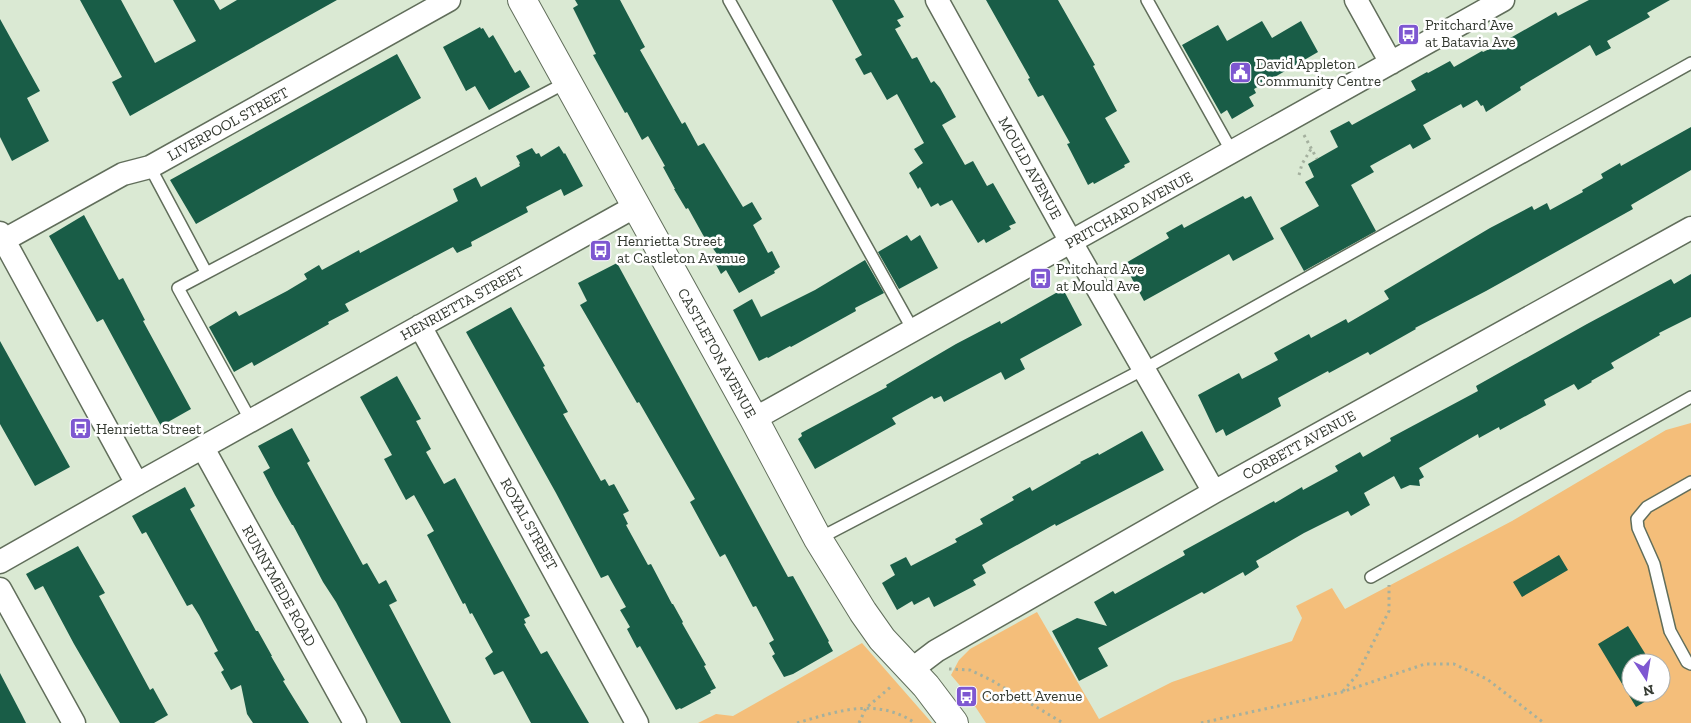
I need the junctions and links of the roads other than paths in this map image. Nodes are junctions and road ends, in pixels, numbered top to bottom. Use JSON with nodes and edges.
{"nodes":[{"id":1,"x":449,"y":0,"type":"edge"},
{"id":2,"x":522,"y":0,"type":"edge"},
{"id":3,"x":729,"y":0,"type":"edge"},
{"id":4,"x":938,"y":0,"type":"edge"},
{"id":5,"x":1147,"y":0,"type":"edge"},
{"id":6,"x":1356,"y":0,"type":"edge"},
{"id":7,"x":1503,"y":0,"type":"edge"},
{"id":8,"x":1391,"y":63,"type":"junction"},
{"id":9,"x":1691,"y":63,"type":"edge"},
{"id":10,"x":567,"y":82,"type":"junction"},
{"id":11,"x":1232,"y":152,"type":"junction"},
{"id":12,"x":150,"y":167,"type":"junction"},
{"id":13,"x":636,"y":206,"type":"junction"},
{"id":14,"x":1691,"y":228,"type":"edge"},
{"id":15,"x":2,"y":237,"type":"edge"},
{"id":16,"x":1071,"y":242,"type":"junction"},
{"id":17,"x":206,"y":272,"type":"junction"},
{"id":18,"x":420,"y":326,"type":"junction"},
{"id":19,"x":913,"y":330,"type":"junction"},
{"id":20,"x":1144,"y":369,"type":"junction"},
{"id":21,"x":1691,"y":397,"type":"edge"},
{"id":22,"x":754,"y":418,"type":"junction"},
{"id":23,"x":251,"y":421,"type":"junction"},
{"id":24,"x":203,"y":448,"type":"junction"},
{"id":25,"x":1691,"y":482,"type":"edge"},
{"id":26,"x":137,"y":484,"type":"junction"},
{"id":27,"x":1214,"y":492,"type":"junction"},
{"id":28,"x":818,"y":539,"type":"junction"},
{"id":29,"x":0,"y":562,"type":"edge"},
{"id":30,"x":1370,"y":577,"type":"dead end"},
{"id":31,"x":0,"y":589,"type":"edge"},
{"id":32,"x":1691,"y":664,"type":"edge"},
{"id":33,"x":911,"y":670,"type":"junction"},
{"id":34,"x":74,"y":723,"type":"edge"},
{"id":35,"x":355,"y":723,"type":"edge"},
{"id":36,"x":637,"y":723,"type":"edge"},
{"id":37,"x":954,"y":723,"type":"edge"}],
"edges":[{"from":1,"to":12,"type":"street","name":"LIVERPOOL STREET"},
{"from":2,"to":10,"type":"street","name":"CASTLETON AVENUE"},
{"from":3,"to":19,"type":"lane"},
{"from":4,"to":16,"type":"street","name":"MOULD AVENUE"},
{"from":5,"to":11,"type":"lane"},
{"from":6,"to":8,"type":"street"},
{"from":7,"to":8,"type":"street","name":"PRITCHARD AVENUE"},
{"from":8,"to":11,"type":"street","name":"PRITCHARD AVENUE"},
{"from":9,"to":20,"type":"lane"},
{"from":10,"to":13,"type":"street","name":"CASTLETON AVENUE"},
{"from":10,"to":17,"type":"lane"},
{"from":11,"to":16,"type":"street","name":"PRITCHARD AVENUE"},
{"from":12,"to":15,"type":"street","name":"LIVERPOOL STREET"},
{"from":12,"to":17,"type":"lane"},
{"from":13,"to":18,"type":"street","name":"HENRIETTA STREET"},
{"from":13,"to":22,"type":"street","name":"CASTLETON AVENUE"},
{"from":14,"to":27,"type":"street","name":"CORBETT AVENUE"},
{"from":15,"to":26,"type":"street"},
{"from":16,"to":19,"type":"street","name":"PRITCHARD AVENUE"},
{"from":16,"to":20,"type":"street","name":"MOULD AVENUE"},
{"from":17,"to":23,"type":"lane"},
{"from":18,"to":23,"type":"street","name":"HENRIETTA STREET"},
{"from":18,"to":36,"type":"street","name":"ROYAL STREET"},
{"from":19,"to":22,"type":"street","name":"PRITCHARD AVENUE"},
{"from":20,"to":27,"type":"street","name":"MOULD AVENUE"},
{"from":20,"to":28,"type":"lane"},
{"from":21,"to":30,"type":"lane"},
{"from":22,"to":28,"type":"street","name":"CASTLETON AVENUE"},
{"from":23,"to":24,"type":"street","name":"HENRIETTA STREET"},
{"from":24,"to":26,"type":"street","name":"HENRIETTA STREET"},
{"from":24,"to":35,"type":"street","name":"RUNNYMEDE ROAD"},
{"from":25,"to":32,"type":"lane"},
{"from":26,"to":29,"type":"street","name":"HENRIETTA STREET"},
{"from":27,"to":33,"type":"street","name":"CORBETT AVENUE"},
{"from":28,"to":33,"type":"street","name":"CASTLETON AVENUE"},
{"from":31,"to":34,"type":"street"},
{"from":33,"to":37,"type":"street","name":"CASTLETON AVENUE"}]}
